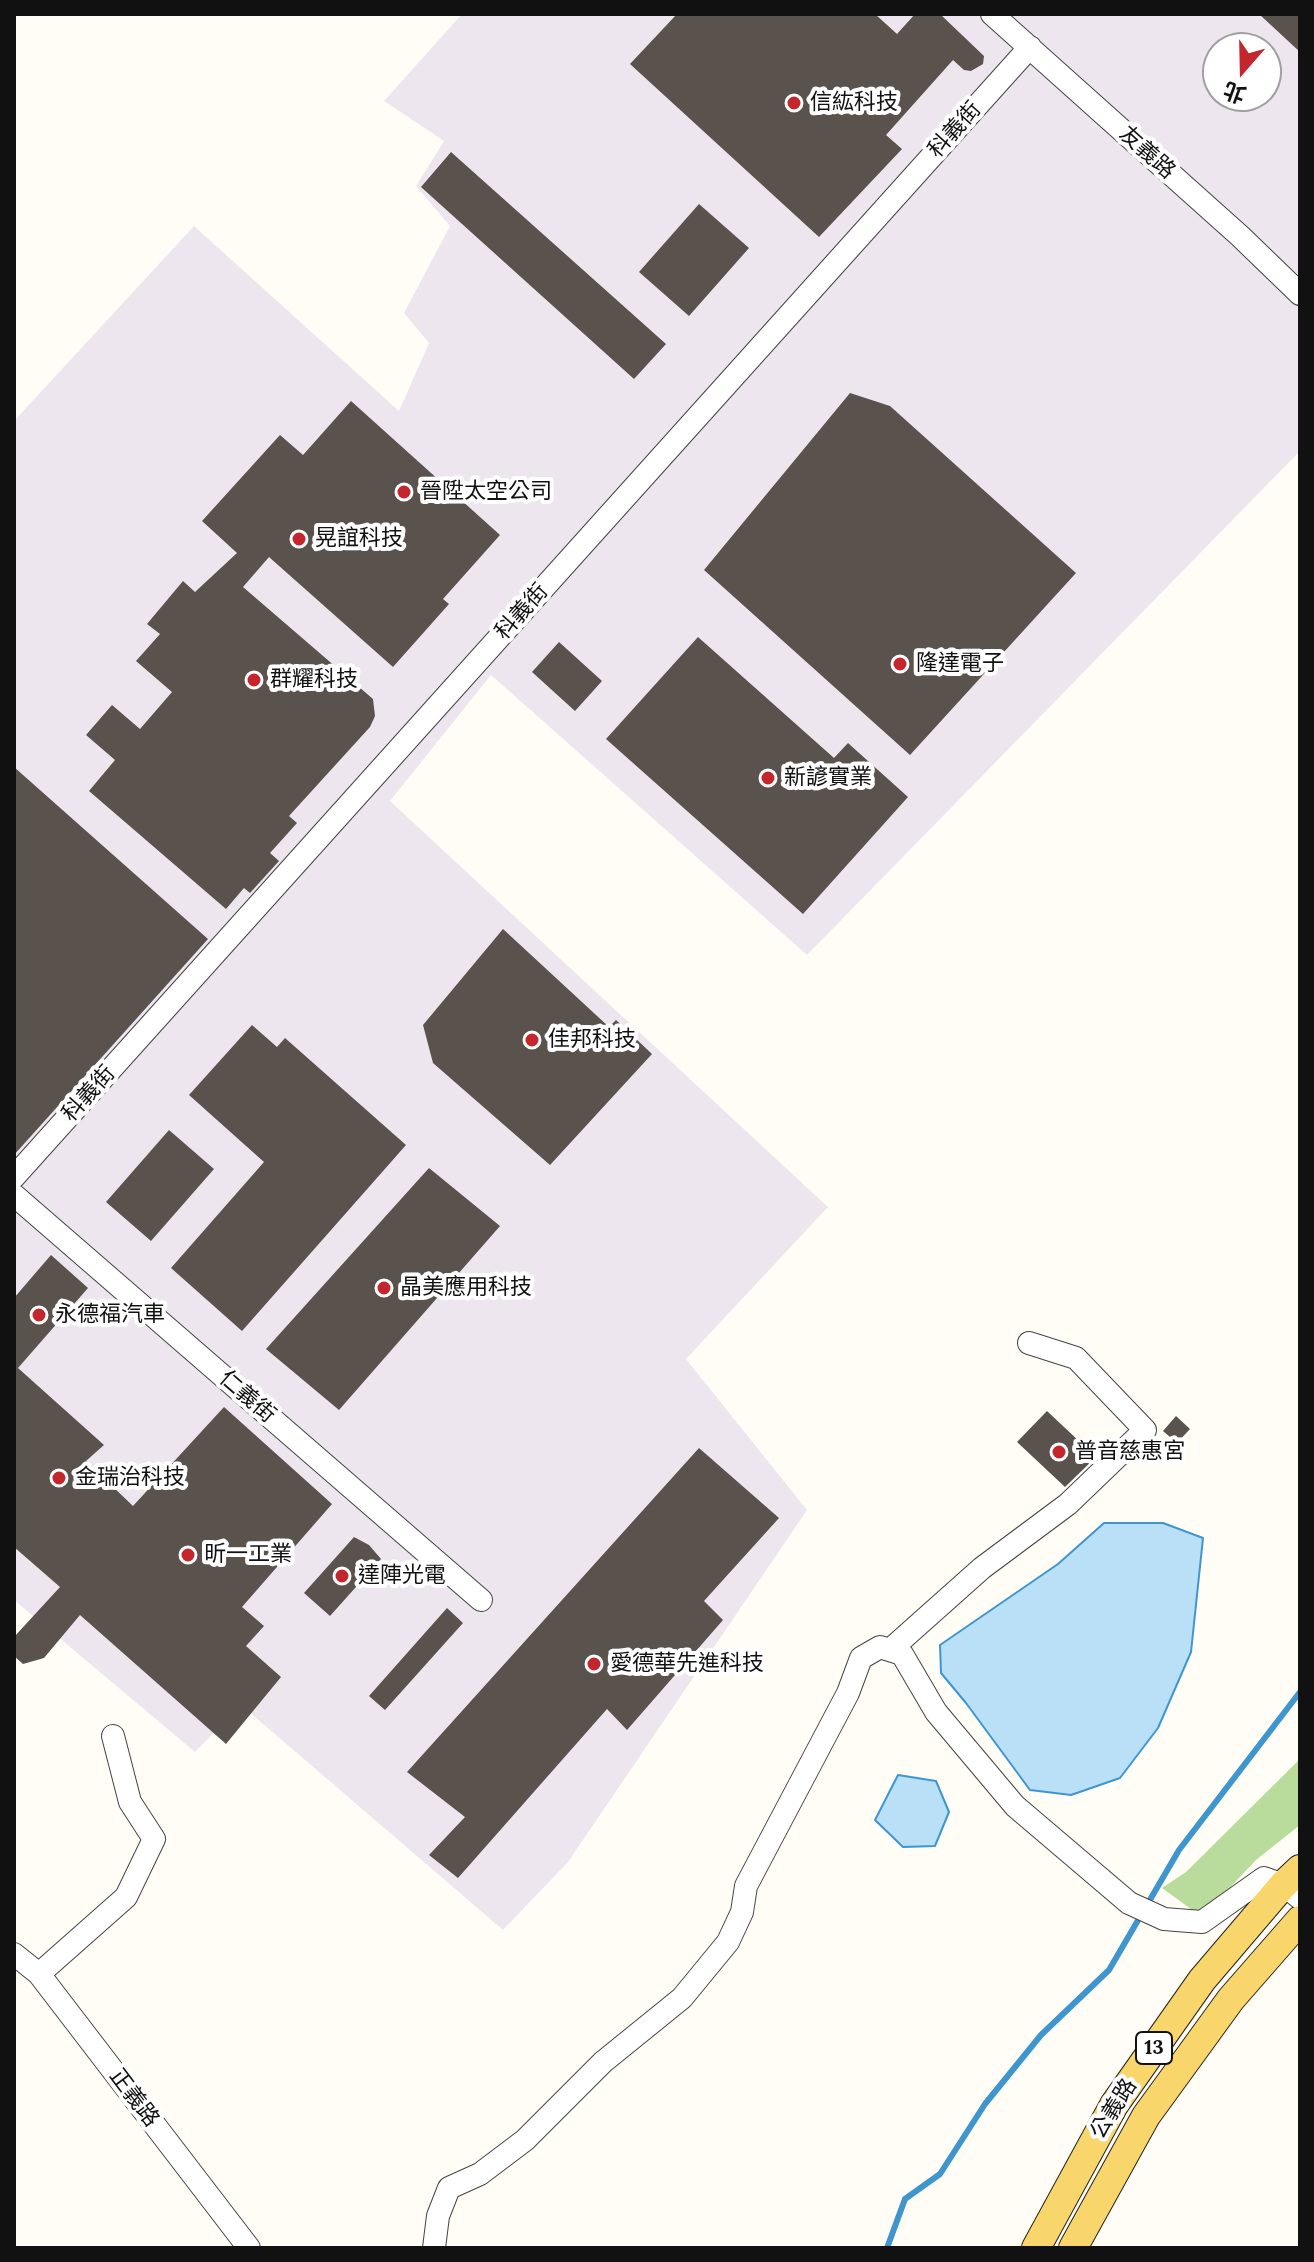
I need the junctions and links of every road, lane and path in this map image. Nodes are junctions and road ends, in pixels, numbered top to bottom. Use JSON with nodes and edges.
{"nodes":[{"id":1,"x":992,"y":14,"type":"edge"},
{"id":2,"x":1030,"y":47,"type":"junction"},
{"id":3,"x":1300,"y":294,"type":"edge"},
{"id":4,"x":14,"y":1177,"type":"edge"},
{"id":5,"x":14,"y":1195,"type":"edge"},
{"id":6,"x":1029,"y":1343,"type":"dead end"},
{"id":7,"x":481,"y":1600,"type":"dead end"},
{"id":8,"x":890,"y":1650,"type":"junction"},
{"id":9,"x":113,"y":1736,"type":"dead end"},
{"id":10,"x":1294,"y":1884,"type":"edge"},
{"id":11,"x":1300,"y":1920,"type":"edge"},
{"id":12,"x":14,"y":1954,"type":"edge"},
{"id":13,"x":39,"y":1974,"type":"junction"},
{"id":14,"x":249,"y":2248,"type":"edge"},
{"id":15,"x":434,"y":2248,"type":"edge"},
{"id":16,"x":1036,"y":2248,"type":"edge"},
{"id":17,"x":1073,"y":2248,"type":"edge"}],
"edges":[{"from":1,"to":2,"type":"street","name":"友義路"},
{"from":2,"to":3,"type":"street","name":"友義路"},
{"from":2,"to":4,"type":"street","name":"科義街"},
{"from":5,"to":7,"type":"street","name":"仁義街"},
{"from":6,"to":8,"type":"street"},
{"from":8,"to":10,"type":"street"},
{"from":8,"to":15,"type":"street"},
{"from":9,"to":13,"type":"street"},
{"from":10,"to":16,"type":"main road","name":"公義路","number":"13"},
{"from":11,"to":17,"type":"main road","name":"公義路","number":"13"},
{"from":12,"to":13,"type":"street","name":"正義路"},
{"from":13,"to":14,"type":"street","name":"正義路"}]}
